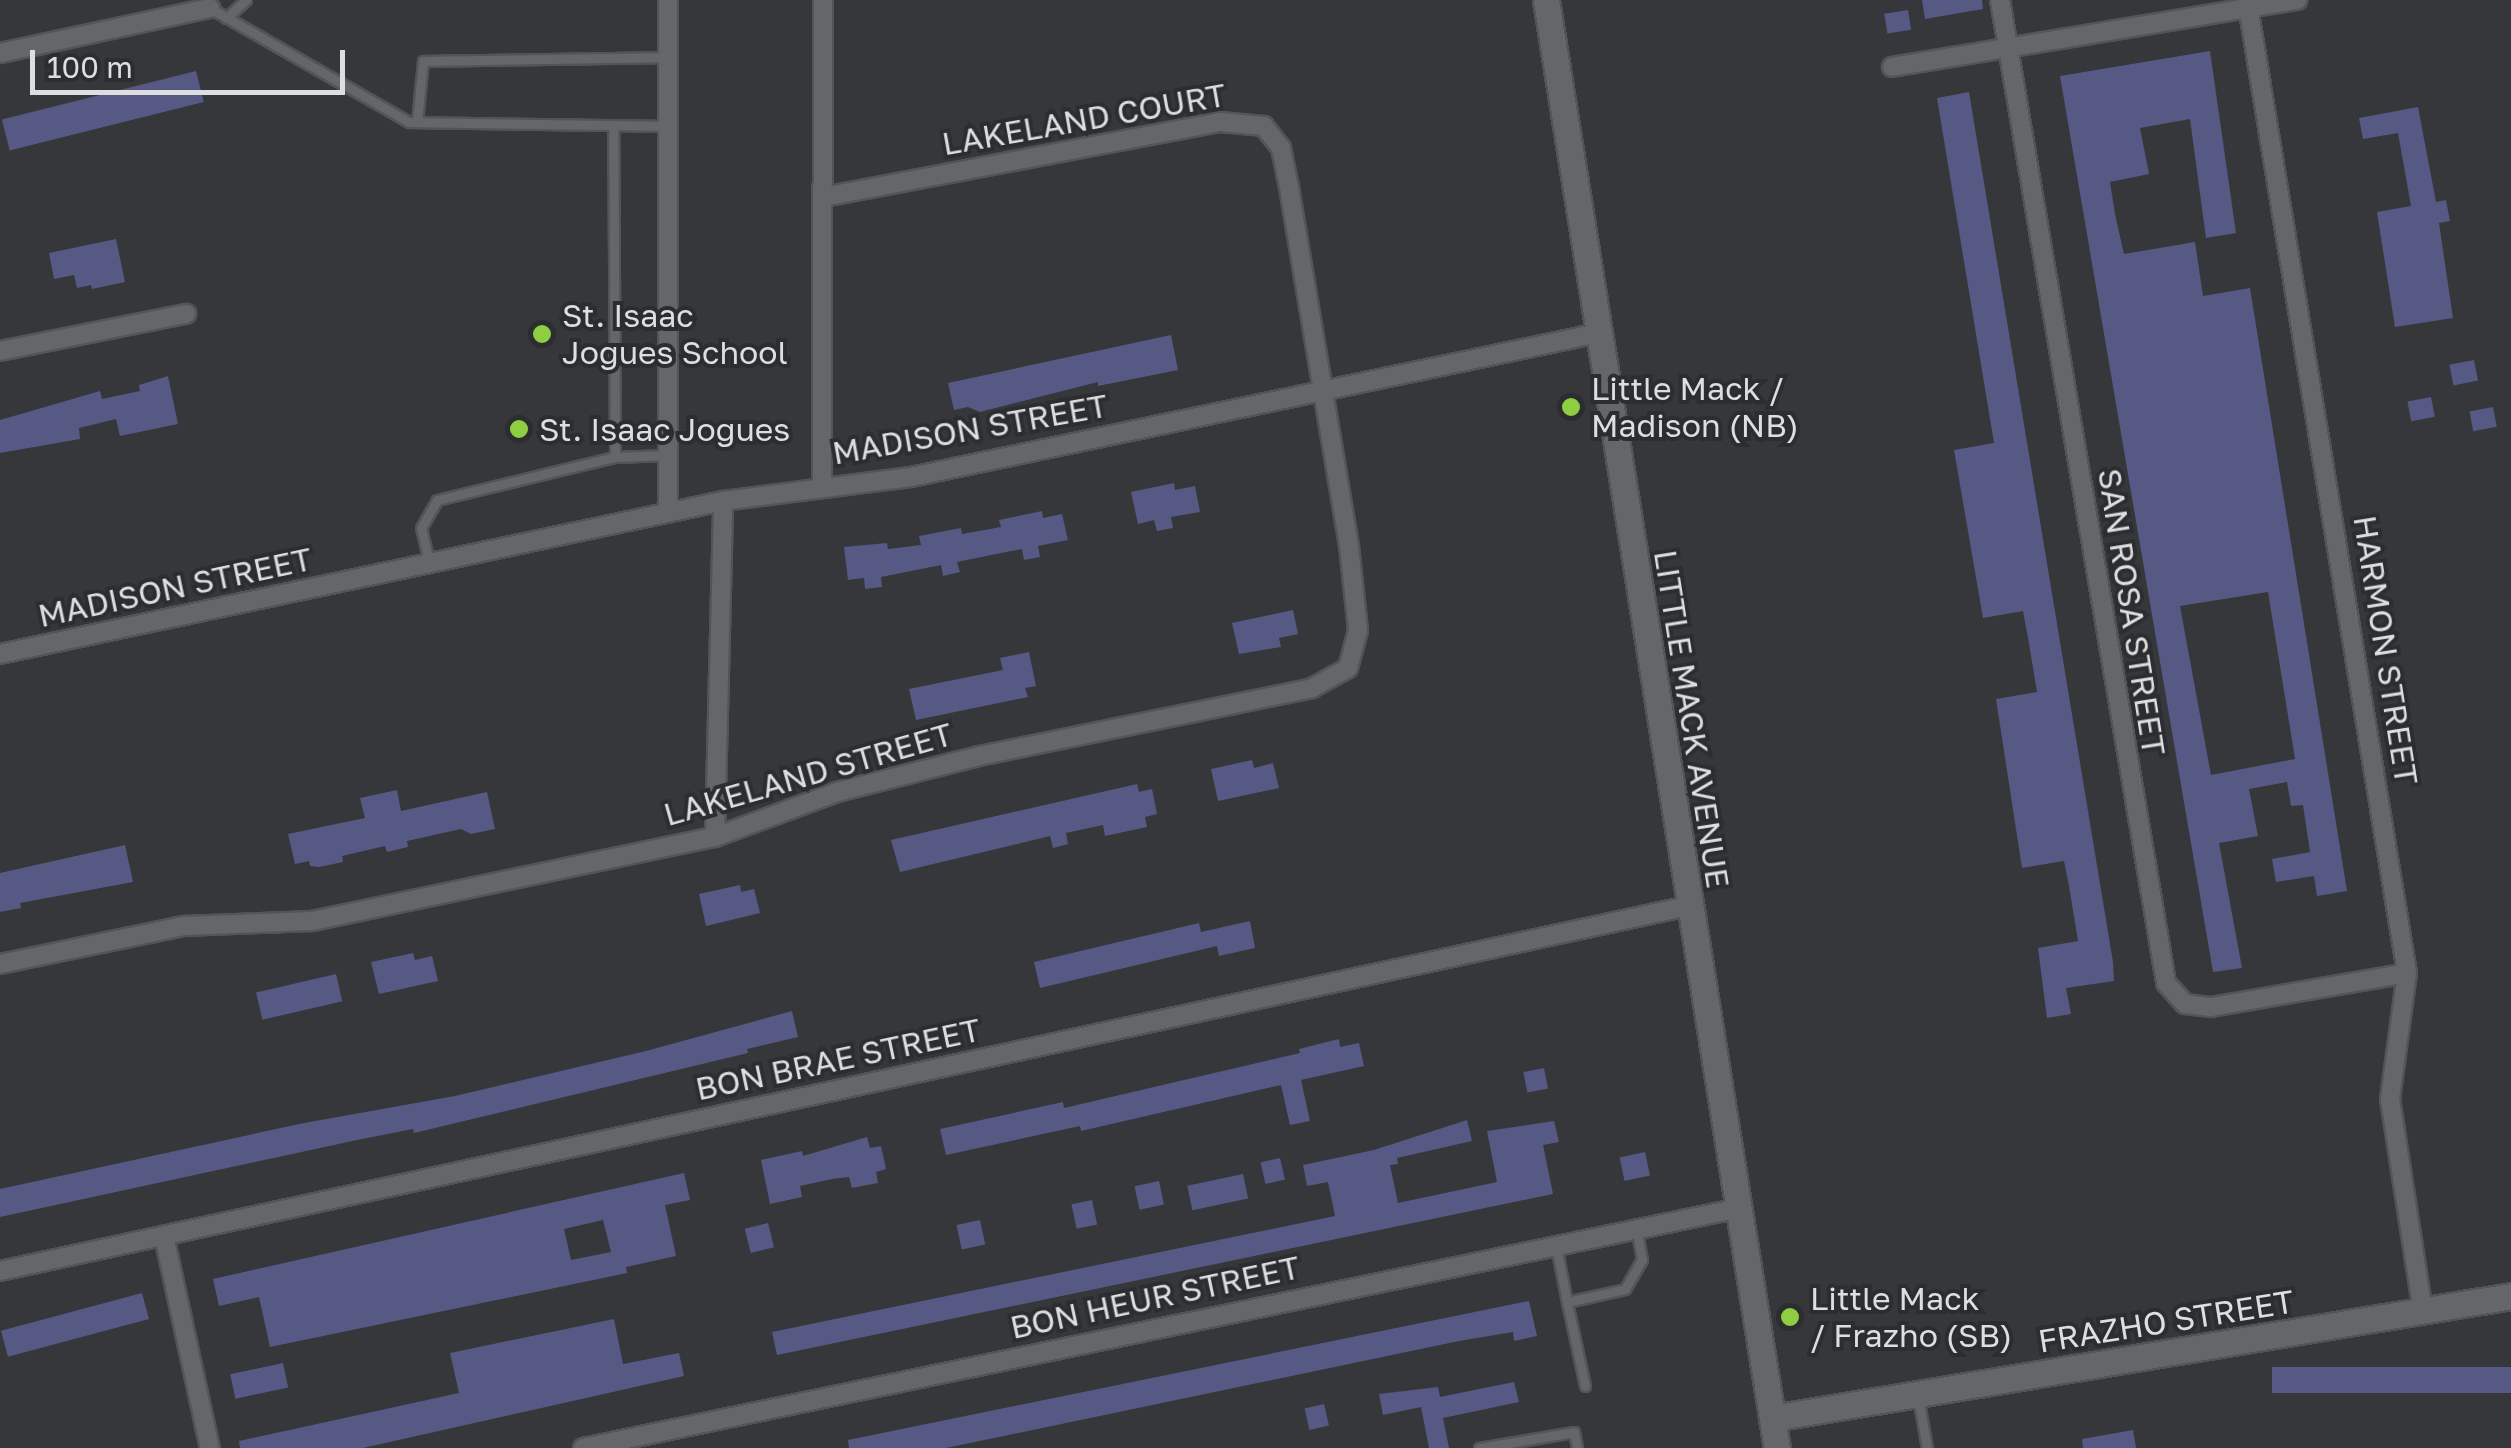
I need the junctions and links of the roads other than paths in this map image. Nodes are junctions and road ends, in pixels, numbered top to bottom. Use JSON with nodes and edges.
{"nodes":[{"id":1,"x":246,"y":0,"type":"edge"},
{"id":2,"x":668,"y":0,"type":"edge"},
{"id":3,"x":823,"y":0,"type":"edge"},
{"id":4,"x":1546,"y":0,"type":"edge"},
{"id":5,"x":2000,"y":0,"type":"edge"},
{"id":6,"x":2298,"y":0,"type":"edge"},
{"id":7,"x":2248,"y":4,"type":"edge"},
{"id":8,"x":218,"y":13,"type":"junction"},
{"id":9,"x":2008,"y":47,"type":"junction"},
{"id":10,"x":0,"y":53,"type":"edge"},
{"id":11,"x":669,"y":57,"type":"junction"},
{"id":12,"x":1892,"y":66,"type":"dead end"},
{"id":13,"x":418,"y":122,"type":"junction"},
{"id":14,"x":613,"y":125,"type":"junction"},
{"id":15,"x":669,"y":126,"type":"junction"},
{"id":16,"x":824,"y":197,"type":"junction"},
{"id":17,"x":186,"y":314,"type":"dead end"},
{"id":18,"x":1598,"y":333,"type":"junction"},
{"id":19,"x":0,"y":351,"type":"edge"},
{"id":20,"x":1324,"y":388,"type":"junction"},
{"id":21,"x":668,"y":455,"type":"junction"},
{"id":22,"x":615,"y":457,"type":"junction"},
{"id":23,"x":822,"y":487,"type":"junction"},
{"id":24,"x":723,"y":502,"type":"junction"},
{"id":25,"x":668,"y":513,"type":"junction"},
{"id":26,"x":429,"y":564,"type":"junction"},
{"id":27,"x":0,"y":654,"type":"edge"},
{"id":28,"x":714,"y":837,"type":"junction"},
{"id":29,"x":1688,"y":906,"type":"junction"},
{"id":30,"x":0,"y":964,"type":"edge"},
{"id":31,"x":2407,"y":973,"type":"junction"},
{"id":32,"x":1740,"y":1208,"type":"junction"},
{"id":33,"x":1636,"y":1227,"type":"junction"},
{"id":34,"x":164,"y":1236,"type":"junction"},
{"id":35,"x":1556,"y":1243,"type":"junction"},
{"id":36,"x":0,"y":1270,"type":"edge"},
{"id":37,"x":2511,"y":1296,"type":"edge"},
{"id":38,"x":1567,"y":1302,"type":"junction"},
{"id":39,"x":2423,"y":1310,"type":"junction"},
{"id":40,"x":1584,"y":1386,"type":"dead end"},
{"id":41,"x":1918,"y":1395,"type":"junction"},
{"id":42,"x":1772,"y":1418,"type":"junction"},
{"id":43,"x":210,"y":1448,"type":"edge"},
{"id":44,"x":582,"y":1448,"type":"edge"},
{"id":45,"x":1480,"y":1448,"type":"edge"},
{"id":46,"x":1577,"y":1448,"type":"edge"},
{"id":47,"x":1777,"y":1448,"type":"edge"},
{"id":48,"x":1928,"y":1448,"type":"edge"}],
"edges":[{"from":1,"to":8,"type":"lane"},
{"from":2,"to":11,"type":"street"},
{"from":3,"to":16,"type":"street"},
{"from":4,"to":18,"type":"main road","name":"LITTLE MACK AVENUE"},
{"from":5,"to":9,"type":"street","name":"SAN ROSA STREET"},
{"from":6,"to":7,"type":"street"},
{"from":7,"to":9,"type":"street"},
{"from":7,"to":31,"type":"street","name":"HARMON STREET"},
{"from":8,"to":10,"type":"street"},
{"from":8,"to":13,"type":"lane"},
{"from":9,"to":12,"type":"street"},
{"from":9,"to":31,"type":"street","name":"SAN ROSA STREET"},
{"from":11,"to":13,"type":"lane"},
{"from":11,"to":15,"type":"street"},
{"from":13,"to":14,"type":"lane"},
{"from":14,"to":15,"type":"lane"},
{"from":14,"to":22,"type":"lane"},
{"from":15,"to":21,"type":"street"},
{"from":16,"to":20,"type":"street","name":"LAKELAND COURT"},
{"from":16,"to":23,"type":"street"},
{"from":17,"to":19,"type":"street"},
{"from":18,"to":20,"type":"street","name":"MADISON STREET"},
{"from":18,"to":29,"type":"main road","name":"LITTLE MACK AVENUE"},
{"from":20,"to":23,"type":"street","name":"MADISON STREET"},
{"from":20,"to":28,"type":"street","name":"LAKELAND STREET"},
{"from":21,"to":22,"type":"lane"},
{"from":21,"to":25,"type":"street"},
{"from":22,"to":26,"type":"lane"},
{"from":23,"to":24,"type":"street","name":"MADISON STREET"},
{"from":24,"to":25,"type":"street","name":"MADISON STREET"},
{"from":24,"to":28,"type":"street"},
{"from":25,"to":26,"type":"street","name":"MADISON STREET"},
{"from":26,"to":27,"type":"street","name":"MADISON STREET"},
{"from":28,"to":30,"type":"street","name":"LAKELAND STREET"},
{"from":29,"to":32,"type":"main road","name":"LITTLE MACK AVENUE"},
{"from":29,"to":34,"type":"street","name":"BON BRAE STREET"},
{"from":31,"to":39,"type":"street","name":"HARMON STREET"},
{"from":32,"to":33,"type":"street","name":"BON HEUR STREET"},
{"from":32,"to":42,"type":"main road","name":"LITTLE MACK AVENUE"},
{"from":33,"to":35,"type":"street","name":"BON HEUR STREET"},
{"from":33,"to":38,"type":"lane"},
{"from":34,"to":36,"type":"street","name":"BON BRAE STREET"},
{"from":34,"to":43,"type":"street"},
{"from":35,"to":38,"type":"lane"},
{"from":35,"to":44,"type":"street","name":"BON HEUR STREET"},
{"from":37,"to":39,"type":"main road","name":"FRAZHO STREET"},
{"from":38,"to":40,"type":"lane"},
{"from":39,"to":41,"type":"main road","name":"FRAZHO STREET"},
{"from":41,"to":42,"type":"main road","name":"FRAZHO STREET"},
{"from":41,"to":48,"type":"lane"},
{"from":42,"to":47,"type":"main road","name":"LITTLE MACK AVENUE"},
{"from":45,"to":46,"type":"lane"}]}
